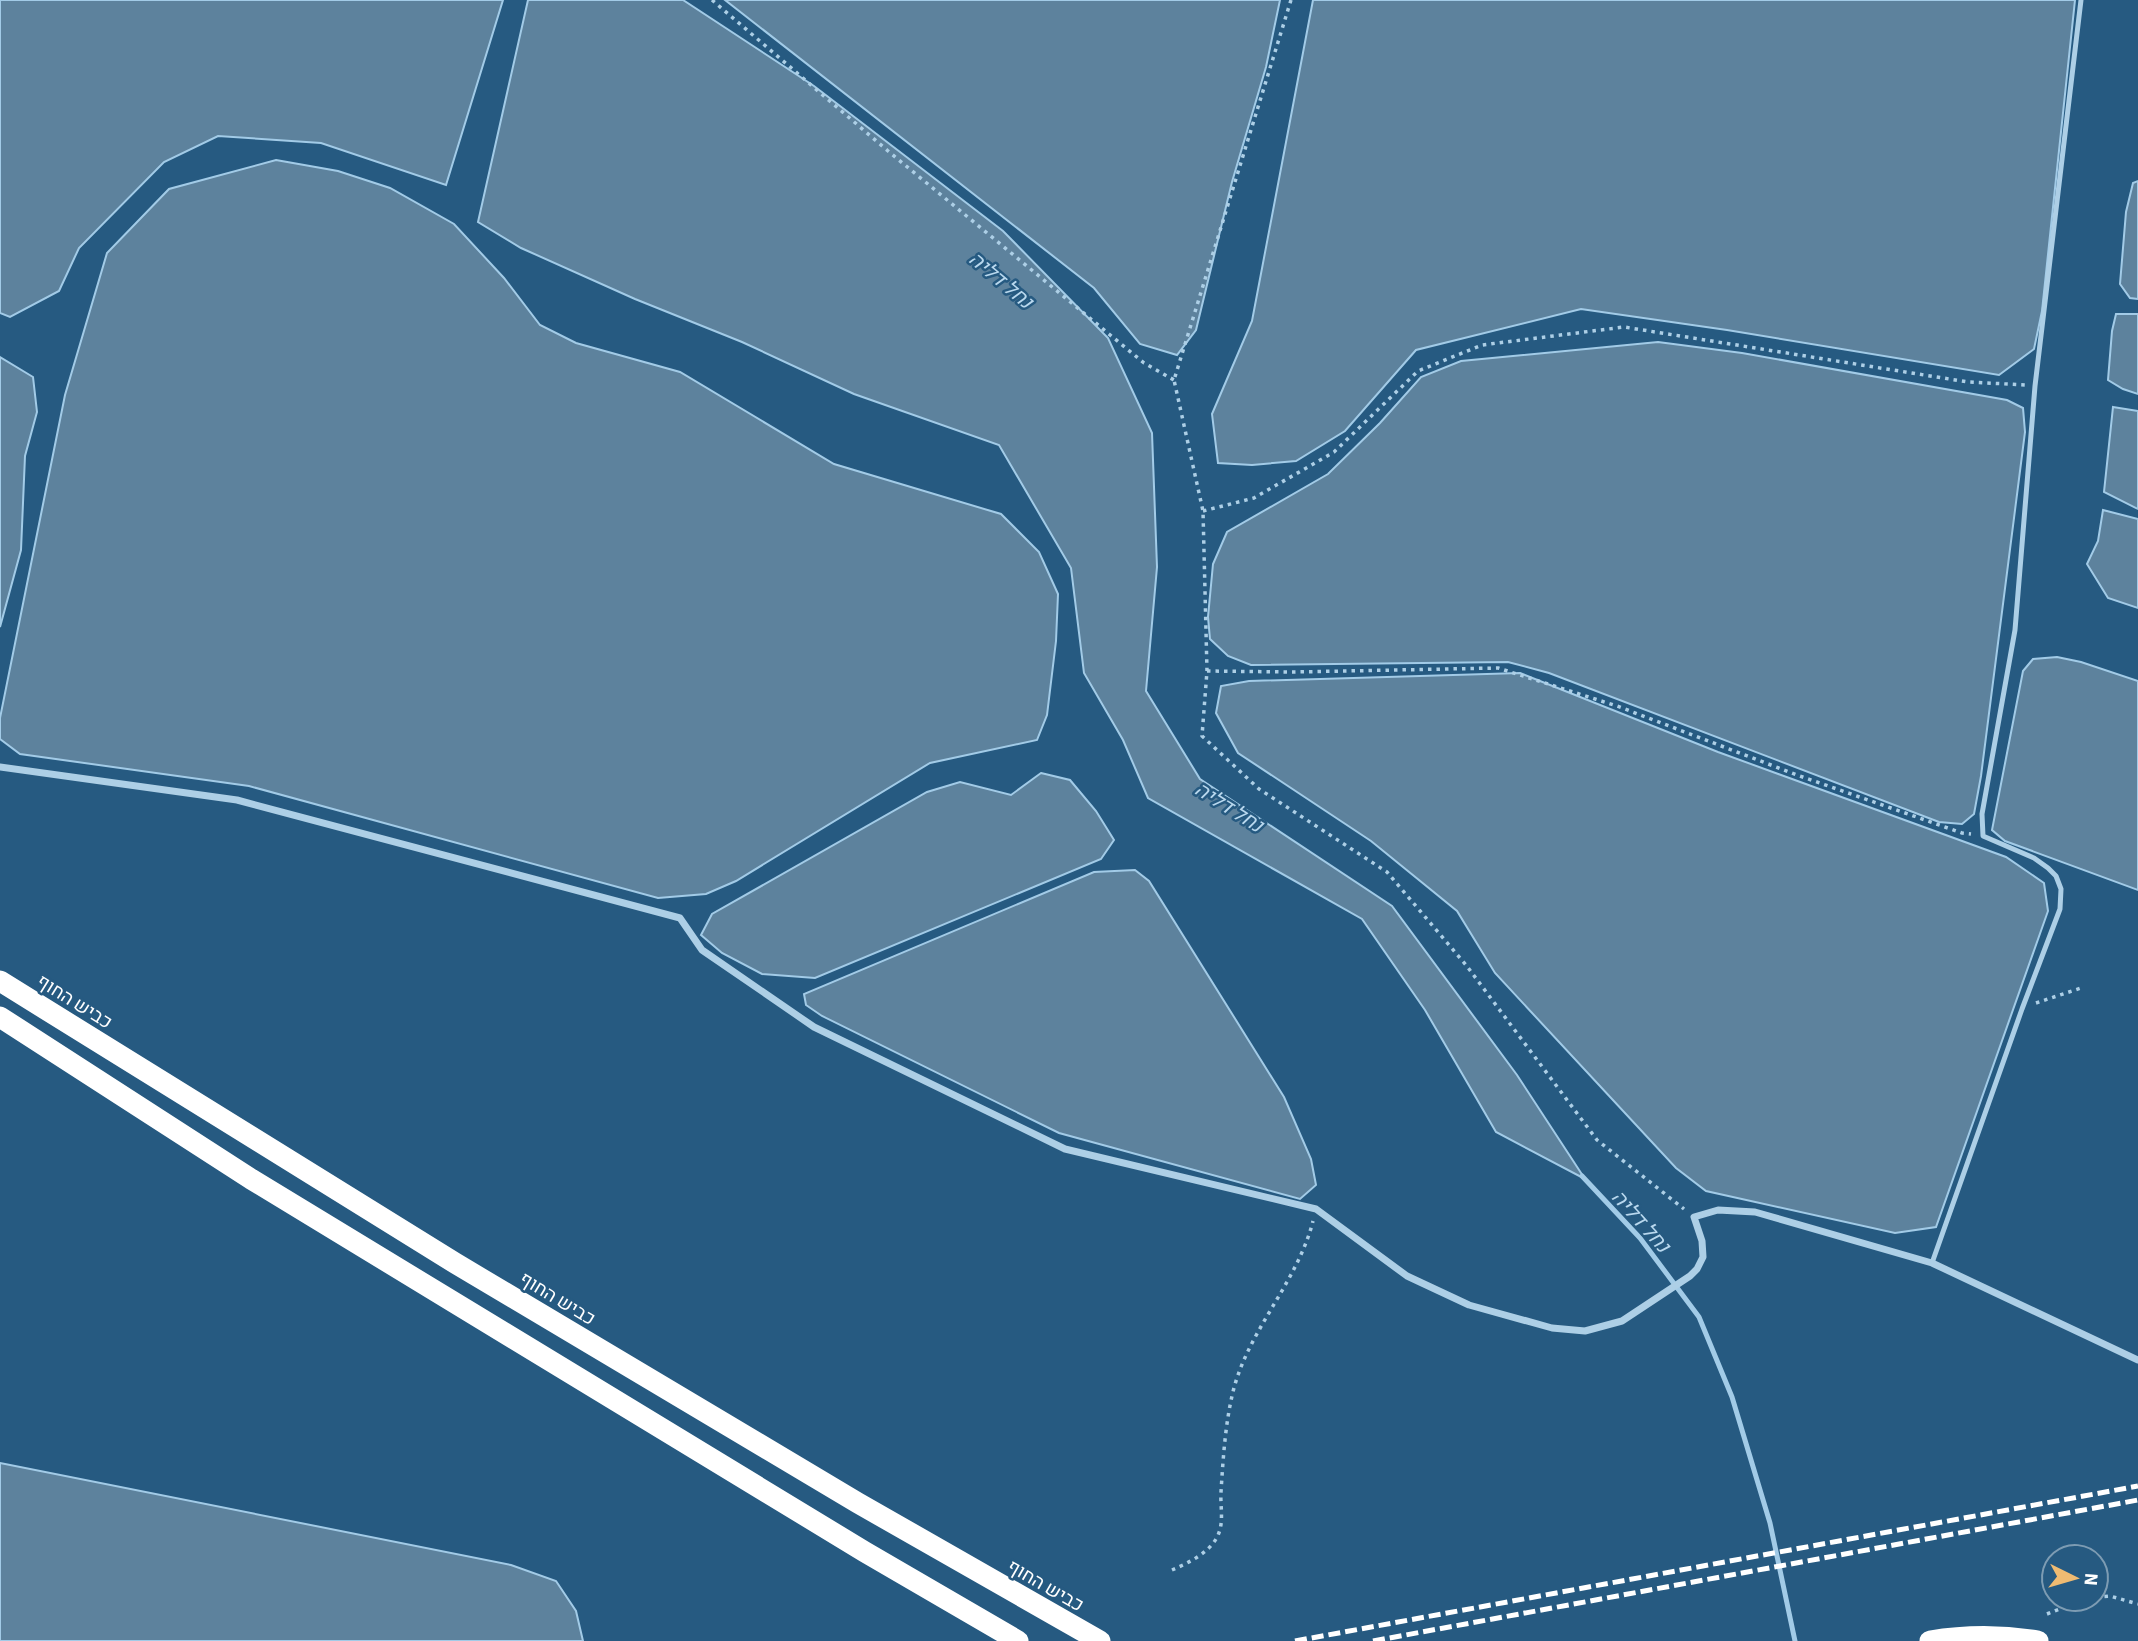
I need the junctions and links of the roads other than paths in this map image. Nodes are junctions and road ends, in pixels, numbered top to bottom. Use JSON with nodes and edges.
{"nodes":[{"id":1,"x":2081,"y":0,"type":"edge"},
{"id":2,"x":0,"y":767,"type":"edge"},
{"id":3,"x":0,"y":981,"type":"edge"},
{"id":4,"x":0,"y":1017,"type":"edge"},
{"id":5,"x":1932,"y":1263,"type":"junction"},
{"id":6,"x":2138,"y":1360,"type":"edge"},
{"id":7,"x":1098,"y":1640,"type":"edge"},
{"id":8,"x":1018,"y":1641,"type":"edge"},
{"id":9,"x":1930,"y":1641,"type":"edge"},
{"id":10,"x":2038,"y":1641,"type":"edge"}],
"edges":[{"from":1,"to":5,"type":"lane"},
{"from":2,"to":5,"type":"street"},
{"from":3,"to":7,"type":"highway","name":"כביש החוף"},
{"from":4,"to":8,"type":"highway"},
{"from":5,"to":6,"type":"street"},
{"from":9,"to":10,"type":"highway"}]}
